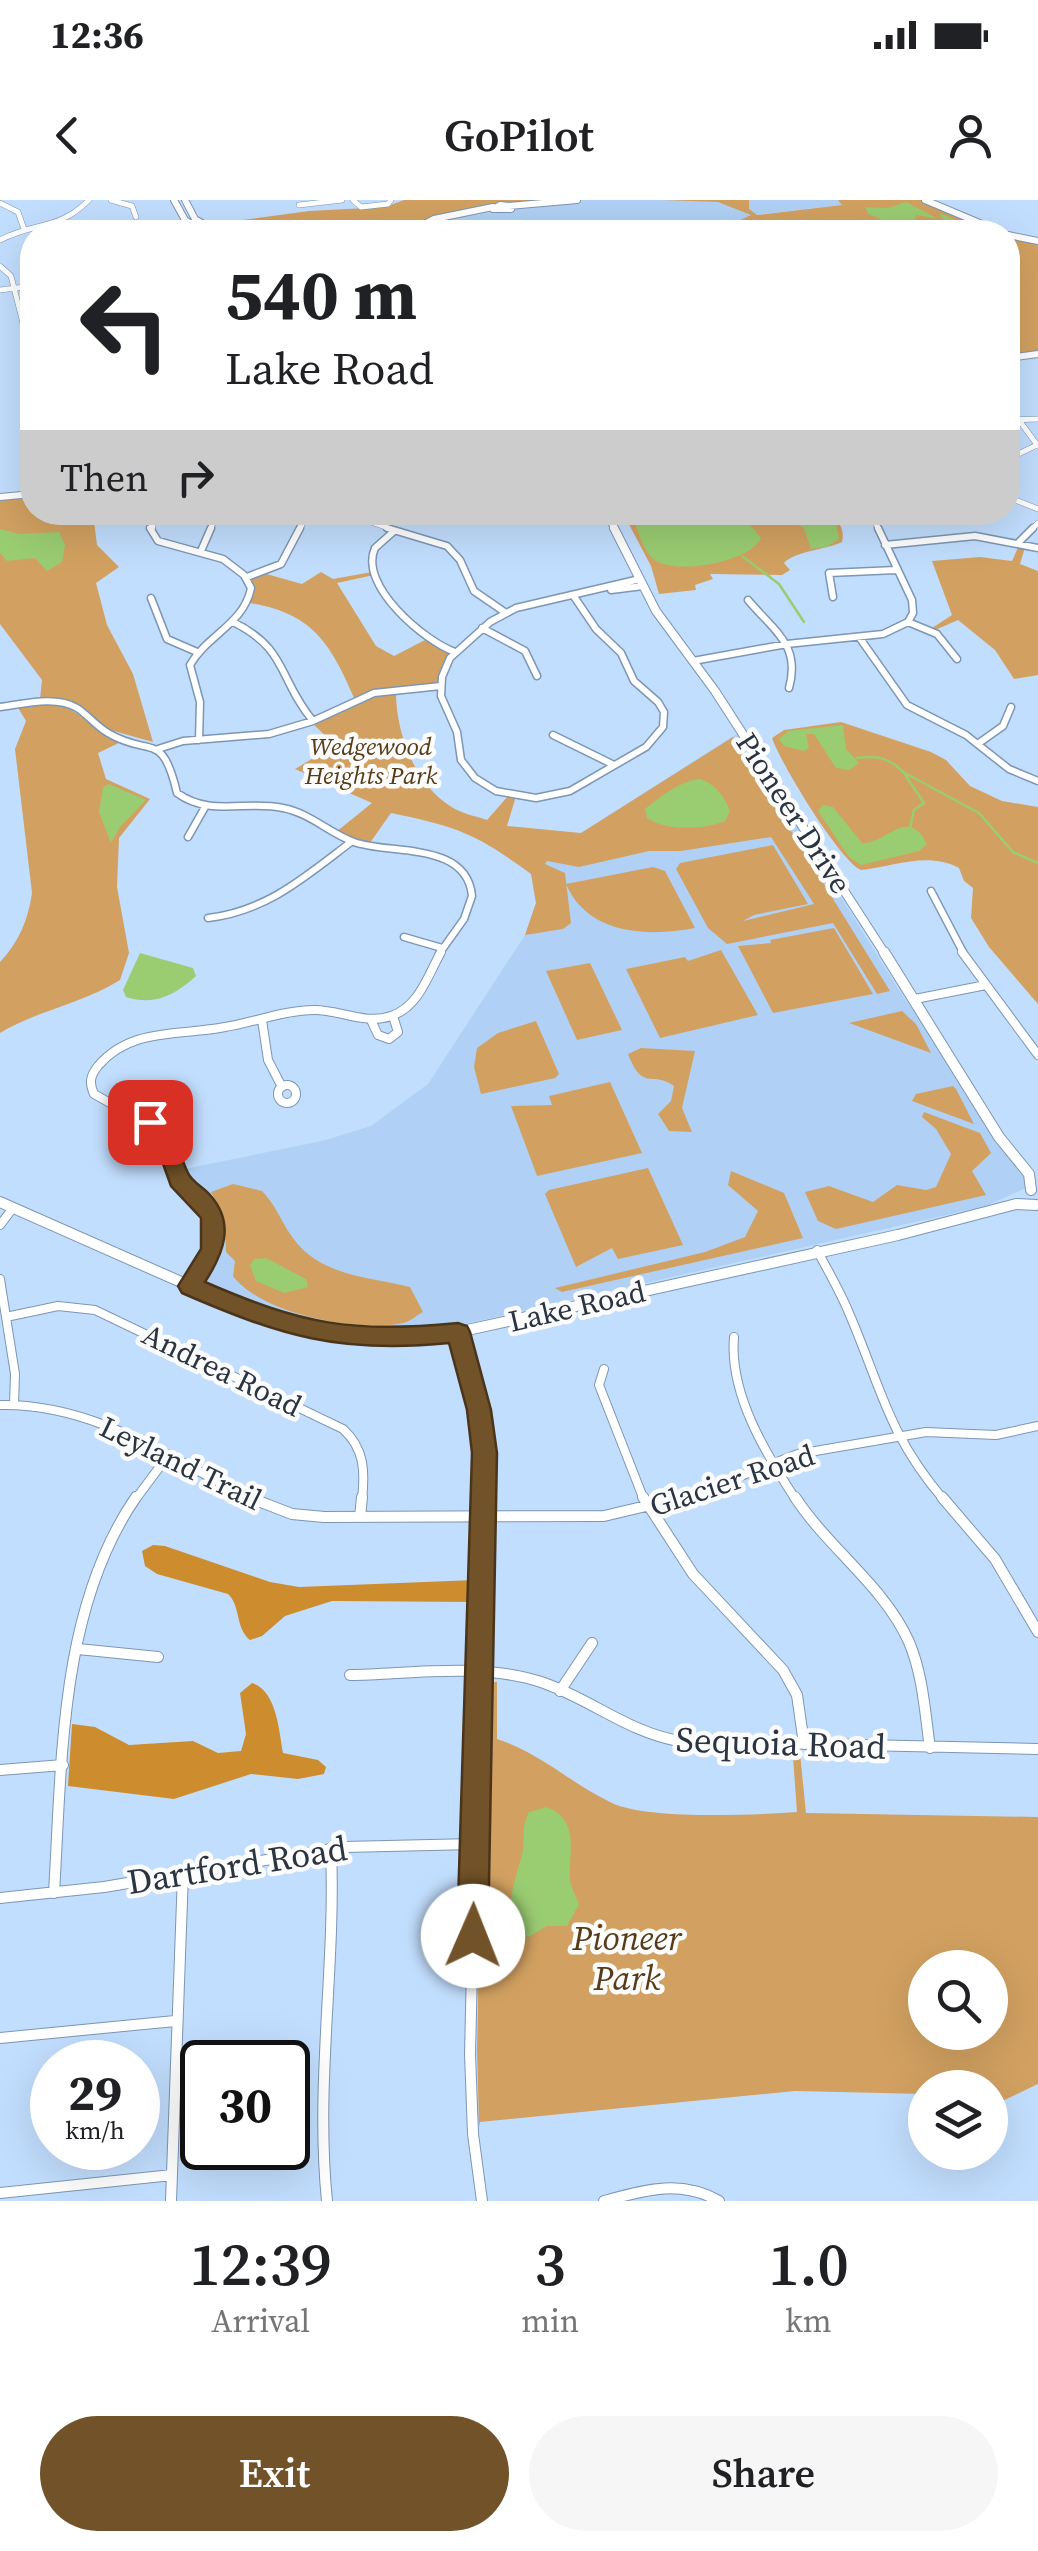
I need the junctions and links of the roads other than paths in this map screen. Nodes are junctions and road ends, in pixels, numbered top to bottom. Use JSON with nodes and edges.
{"nodes":[{"id":1,"x":89,"y":200,"type":"edge"},
{"id":2,"x":110,"y":200,"type":"edge"},
{"id":3,"x":342,"y":200,"type":"edge"},
{"id":4,"x":353,"y":200,"type":"edge"},
{"id":5,"x":391,"y":200,"type":"edge"},
{"id":6,"x":564,"y":200,"type":"edge"},
{"id":7,"x":577,"y":200,"type":"edge"},
{"id":8,"x":925,"y":200,"type":"edge"},
{"id":9,"x":0,"y":203,"type":"edge"},
{"id":10,"x":299,"y":205,"type":"edge"},
{"id":11,"x":136,"y":217,"type":"dead end"},
{"id":12,"x":21,"y":220,"type":"edge"},
{"id":13,"x":67,"y":220,"type":"edge"},
{"id":14,"x":432,"y":220,"type":"edge"},
{"id":15,"x":973,"y":220,"type":"edge"},
{"id":16,"x":0,"y":266,"type":"edge"},
{"id":17,"x":20,"y":287,"type":"edge"},
{"id":18,"x":14,"y":288,"type":"junction"},
{"id":19,"x":0,"y":290,"type":"edge"},
{"id":20,"x":20,"y":311,"type":"edge"},
{"id":21,"x":1020,"y":424,"type":"edge"},
{"id":22,"x":1038,"y":445,"type":"edge"},
{"id":23,"x":1038,"y":523,"type":"edge"},
{"id":24,"x":151,"y":525,"type":"edge"},
{"id":25,"x":210,"y":525,"type":"edge"},
{"id":26,"x":302,"y":525,"type":"edge"},
{"id":27,"x":379,"y":525,"type":"edge"},
{"id":28,"x":612,"y":525,"type":"edge"},
{"id":29,"x":876,"y":525,"type":"edge"},
{"id":30,"x":393,"y":532,"type":"junction"},
{"id":31,"x":1019,"y":542,"type":"junction"},
{"id":32,"x":885,"y":545,"type":"junction"},
{"id":33,"x":1038,"y":548,"type":"edge"},
{"id":34,"x":201,"y":551,"type":"junction"},
{"id":35,"x":896,"y":570,"type":"junction"},
{"id":36,"x":247,"y":577,"type":"junction"},
{"id":37,"x":641,"y":583,"type":"junction"},
{"id":38,"x":573,"y":595,"type":"junction"},
{"id":39,"x":833,"y":597,"type":"dead end"},
{"id":40,"x":151,"y":598,"type":"dead end"},
{"id":41,"x":748,"y":600,"type":"dead end"},
{"id":42,"x":506,"y":613,"type":"junction"},
{"id":43,"x":233,"y":622,"type":"junction"},
{"id":44,"x":908,"y":622,"type":"junction"},
{"id":45,"x":482,"y":628,"type":"junction"},
{"id":46,"x":859,"y":638,"type":"junction"},
{"id":47,"x":787,"y":644,"type":"junction"},
{"id":48,"x":197,"y":652,"type":"junction"},
{"id":49,"x":455,"y":652,"type":"junction"},
{"id":50,"x":957,"y":659,"type":"dead end"},
{"id":51,"x":693,"y":661,"type":"junction"},
{"id":52,"x":537,"y":676,"type":"dead end"},
{"id":53,"x":440,"y":686,"type":"junction"},
{"id":54,"x":789,"y":688,"type":"dead end"},
{"id":55,"x":0,"y":707,"type":"edge"},
{"id":56,"x":1011,"y":707,"type":"dead end"},
{"id":57,"x":313,"y":721,"type":"junction"},
{"id":58,"x":553,"y":735,"type":"dead end"},
{"id":59,"x":200,"y":740,"type":"junction"},
{"id":60,"x":979,"y":743,"type":"junction"},
{"id":61,"x":158,"y":750,"type":"junction"},
{"id":62,"x":614,"y":765,"type":"junction"},
{"id":63,"x":1038,"y":781,"type":"edge"},
{"id":64,"x":205,"y":807,"type":"junction"},
{"id":65,"x":188,"y":837,"type":"dead end"},
{"id":66,"x":352,"y":842,"type":"junction"},
{"id":67,"x":932,"y":890,"type":"dead end"},
{"id":68,"x":208,"y":918,"type":"dead end"},
{"id":69,"x":404,"y":936,"type":"dead end"},
{"id":70,"x":442,"y":948,"type":"junction"},
{"id":71,"x":986,"y":985,"type":"junction"},
{"id":72,"x":916,"y":999,"type":"junction"},
{"id":73,"x":393,"y":1016,"type":"junction"},
{"id":74,"x":262,"y":1020,"type":"junction"},
{"id":75,"x":371,"y":1020,"type":"junction"},
{"id":76,"x":1038,"y":1055,"type":"edge"},
{"id":77,"x":282,"y":1088,"type":"dead end"},
{"id":78,"x":986,"y":1110,"type":"junction"},
{"id":79,"x":1038,"y":1174,"type":"edge"},
{"id":80,"x":1033,"y":1188,"type":"edge"},
{"id":81,"x":0,"y":1202,"type":"edge"},
{"id":82,"x":1037,"y":1205,"type":"edge"},
{"id":83,"x":13,"y":1208,"type":"junction"},
{"id":84,"x":0,"y":1225,"type":"edge"},
{"id":85,"x":817,"y":1250,"type":"junction"},
{"id":86,"x":0,"y":1280,"type":"edge"},
{"id":87,"x":190,"y":1286,"type":"junction"},
{"id":88,"x":6,"y":1316,"type":"junction"},
{"id":89,"x":458,"y":1332,"type":"junction"},
{"id":90,"x":734,"y":1336,"type":"dead end"},
{"id":91,"x":604,"y":1369,"type":"dead end"},
{"id":92,"x":14,"y":1404,"type":"junction"},
{"id":93,"x":0,"y":1405,"type":"edge"},
{"id":94,"x":1038,"y":1426,"type":"edge"},
{"id":95,"x":899,"y":1438,"type":"junction"},
{"id":96,"x":167,"y":1457,"type":"junction"},
{"id":97,"x":774,"y":1461,"type":"junction"},
{"id":98,"x":648,"y":1509,"type":"junction"},
{"id":99,"x":360,"y":1517,"type":"junction"},
{"id":100,"x":483,"y":1518,"type":"junction"},
{"id":101,"x":1038,"y":1632,"type":"edge"},
{"id":102,"x":592,"y":1643,"type":"dead end"},
{"id":103,"x":78,"y":1649,"type":"junction"},
{"id":104,"x":158,"y":1657,"type":"dead end"},
{"id":105,"x":350,"y":1675,"type":"dead end"},
{"id":106,"x":478,"y":1676,"type":"junction"},
{"id":107,"x":560,"y":1691,"type":"junction"},
{"id":108,"x":804,"y":1744,"type":"junction"},
{"id":109,"x":930,"y":1748,"type":"junction"},
{"id":110,"x":1038,"y":1749,"type":"edge"},
{"id":111,"x":63,"y":1765,"type":"junction"},
{"id":112,"x":0,"y":1770,"type":"edge"},
{"id":113,"x":474,"y":1844,"type":"junction"},
{"id":114,"x":330,"y":1848,"type":"junction"},
{"id":115,"x":183,"y":1874,"type":"junction"},
{"id":116,"x":54,"y":1893,"type":"junction"},
{"id":117,"x":0,"y":1898,"type":"edge"},
{"id":118,"x":175,"y":2021,"type":"junction"},
{"id":119,"x":0,"y":2038,"type":"edge"},
{"id":120,"x":172,"y":2175,"type":"junction"},
{"id":121,"x":0,"y":2193,"type":"edge"},
{"id":122,"x":171,"y":2201,"type":"edge"},
{"id":123,"x":327,"y":2201,"type":"edge"},
{"id":124,"x":482,"y":2201,"type":"edge"},
{"id":125,"x":604,"y":2201,"type":"edge"},
{"id":126,"x":719,"y":2201,"type":"edge"}],
"edges":[{"from":1,"to":13,"type":"street"},
{"from":2,"to":11,"type":"street"},
{"from":3,"to":10,"type":"street"},
{"from":4,"to":5,"type":"street"},
{"from":6,"to":7,"type":"street"},
{"from":6,"to":14,"type":"street"},
{"from":8,"to":15,"type":"street"},
{"from":9,"to":12,"type":"street"},
{"from":16,"to":18,"type":"street"},
{"from":17,"to":18,"type":"street"},
{"from":18,"to":19,"type":"street"},
{"from":18,"to":20,"type":"street"},
{"from":21,"to":22,"type":"street"},
{"from":23,"to":31,"type":"street"},
{"from":24,"to":34,"type":"street"},
{"from":25,"to":34,"type":"street"},
{"from":26,"to":36,"type":"street"},
{"from":27,"to":30,"type":"street"},
{"from":28,"to":37,"type":"street","name":"Pioneer Drive"},
{"from":29,"to":32,"type":"street"},
{"from":30,"to":42,"type":"street"},
{"from":30,"to":49,"type":"street"},
{"from":31,"to":32,"type":"street"},
{"from":31,"to":33,"type":"street"},
{"from":32,"to":35,"type":"street"},
{"from":34,"to":36,"type":"street"},
{"from":35,"to":39,"type":"street"},
{"from":35,"to":44,"type":"street"},
{"from":36,"to":43,"type":"street"},
{"from":37,"to":38,"type":"street"},
{"from":37,"to":51,"type":"street","name":"Pioneer Drive"},
{"from":38,"to":42,"type":"street"},
{"from":38,"to":62,"type":"street"},
{"from":40,"to":48,"type":"street"},
{"from":41,"to":47,"type":"street"},
{"from":42,"to":45,"type":"street"},
{"from":43,"to":48,"type":"street"},
{"from":43,"to":57,"type":"street"},
{"from":44,"to":46,"type":"street"},
{"from":44,"to":50,"type":"street"},
{"from":45,"to":49,"type":"street"},
{"from":45,"to":52,"type":"street"},
{"from":46,"to":47,"type":"street"},
{"from":46,"to":60,"type":"street"},
{"from":47,"to":51,"type":"street"},
{"from":47,"to":54,"type":"street"},
{"from":48,"to":59,"type":"street"},
{"from":49,"to":53,"type":"street"},
{"from":51,"to":72,"type":"street","name":"Pioneer Drive"},
{"from":53,"to":57,"type":"street"},
{"from":53,"to":62,"type":"street"},
{"from":55,"to":61,"type":"street"},
{"from":56,"to":60,"type":"street"},
{"from":57,"to":59,"type":"street"},
{"from":58,"to":62,"type":"street"},
{"from":59,"to":61,"type":"street"},
{"from":60,"to":63,"type":"street"},
{"from":61,"to":64,"type":"street"},
{"from":64,"to":65,"type":"street"},
{"from":64,"to":66,"type":"street"},
{"from":66,"to":68,"type":"street"},
{"from":66,"to":70,"type":"street"},
{"from":67,"to":71,"type":"street"},
{"from":69,"to":70,"type":"street"},
{"from":70,"to":73,"type":"street"},
{"from":71,"to":72,"type":"street"},
{"from":71,"to":76,"type":"street"},
{"from":72,"to":78,"type":"street","name":"Pioneer Drive"},
{"from":73,"to":75,"type":"street"},
{"from":73,"to":75,"type":"street"},
{"from":74,"to":75,"type":"street"},
{"from":74,"to":77,"type":"street"},
{"from":74,"to":87,"type":"street"},
{"from":78,"to":79,"type":"street","name":"Pioneer Drive"},
{"from":78,"to":80,"type":"street","name":"Pioneer Drive"},
{"from":80,"to":82,"type":"street","name":"Pioneer Drive"},
{"from":80,"to":85,"type":"street","name":"Lake Road"},
{"from":81,"to":83,"type":"street","name":"Lake Road"},
{"from":82,"to":85,"type":"street","name":"Lake Road"},
{"from":83,"to":84,"type":"street"},
{"from":83,"to":87,"type":"street","name":"Lake Road"},
{"from":85,"to":89,"type":"street","name":"Lake Road"},
{"from":85,"to":95,"type":"street"},
{"from":86,"to":88,"type":"street"},
{"from":87,"to":89,"type":"street","name":"Lake Road"},
{"from":88,"to":92,"type":"street"},
{"from":88,"to":99,"type":"street","name":"Andrea Road"},
{"from":89,"to":100,"type":"street"},
{"from":90,"to":97,"type":"street"},
{"from":91,"to":98,"type":"street"},
{"from":92,"to":93,"type":"street","name":"Leyland Trail"},
{"from":92,"to":96,"type":"street","name":"Leyland Trail"},
{"from":94,"to":95,"type":"street","name":"Glacier Road"},
{"from":95,"to":97,"type":"street","name":"Glacier Road"},
{"from":95,"to":101,"type":"street"},
{"from":96,"to":99,"type":"street","name":"Leyland Trail"},
{"from":96,"to":103,"type":"street"},
{"from":97,"to":98,"type":"street","name":"Glacier Road"},
{"from":97,"to":109,"type":"street"},
{"from":98,"to":100,"type":"street","name":"Glacier Road"},
{"from":98,"to":108,"type":"street"},
{"from":99,"to":100,"type":"street","name":"Leyland Trail"},
{"from":100,"to":106,"type":"street"},
{"from":102,"to":107,"type":"street"},
{"from":103,"to":104,"type":"street"},
{"from":103,"to":111,"type":"street"},
{"from":105,"to":106,"type":"street","name":"Sequoia Road"},
{"from":106,"to":107,"type":"street","name":"Sequoia Road"},
{"from":106,"to":113,"type":"street"},
{"from":107,"to":108,"type":"street","name":"Sequoia Road"},
{"from":108,"to":109,"type":"street","name":"Sequoia Road"},
{"from":109,"to":110,"type":"street","name":"Sequoia Road"},
{"from":111,"to":112,"type":"street"},
{"from":111,"to":116,"type":"street"},
{"from":113,"to":114,"type":"street","name":"Dartford Road"},
{"from":113,"to":124,"type":"street"},
{"from":114,"to":115,"type":"street","name":"Dartford Road"},
{"from":114,"to":123,"type":"street"},
{"from":115,"to":116,"type":"street","name":"Dartford Road"},
{"from":115,"to":118,"type":"street"},
{"from":116,"to":117,"type":"street","name":"Dartford Road"},
{"from":118,"to":119,"type":"street"},
{"from":118,"to":120,"type":"street"},
{"from":120,"to":121,"type":"street"},
{"from":120,"to":122,"type":"street"},
{"from":125,"to":126,"type":"street"}]}
